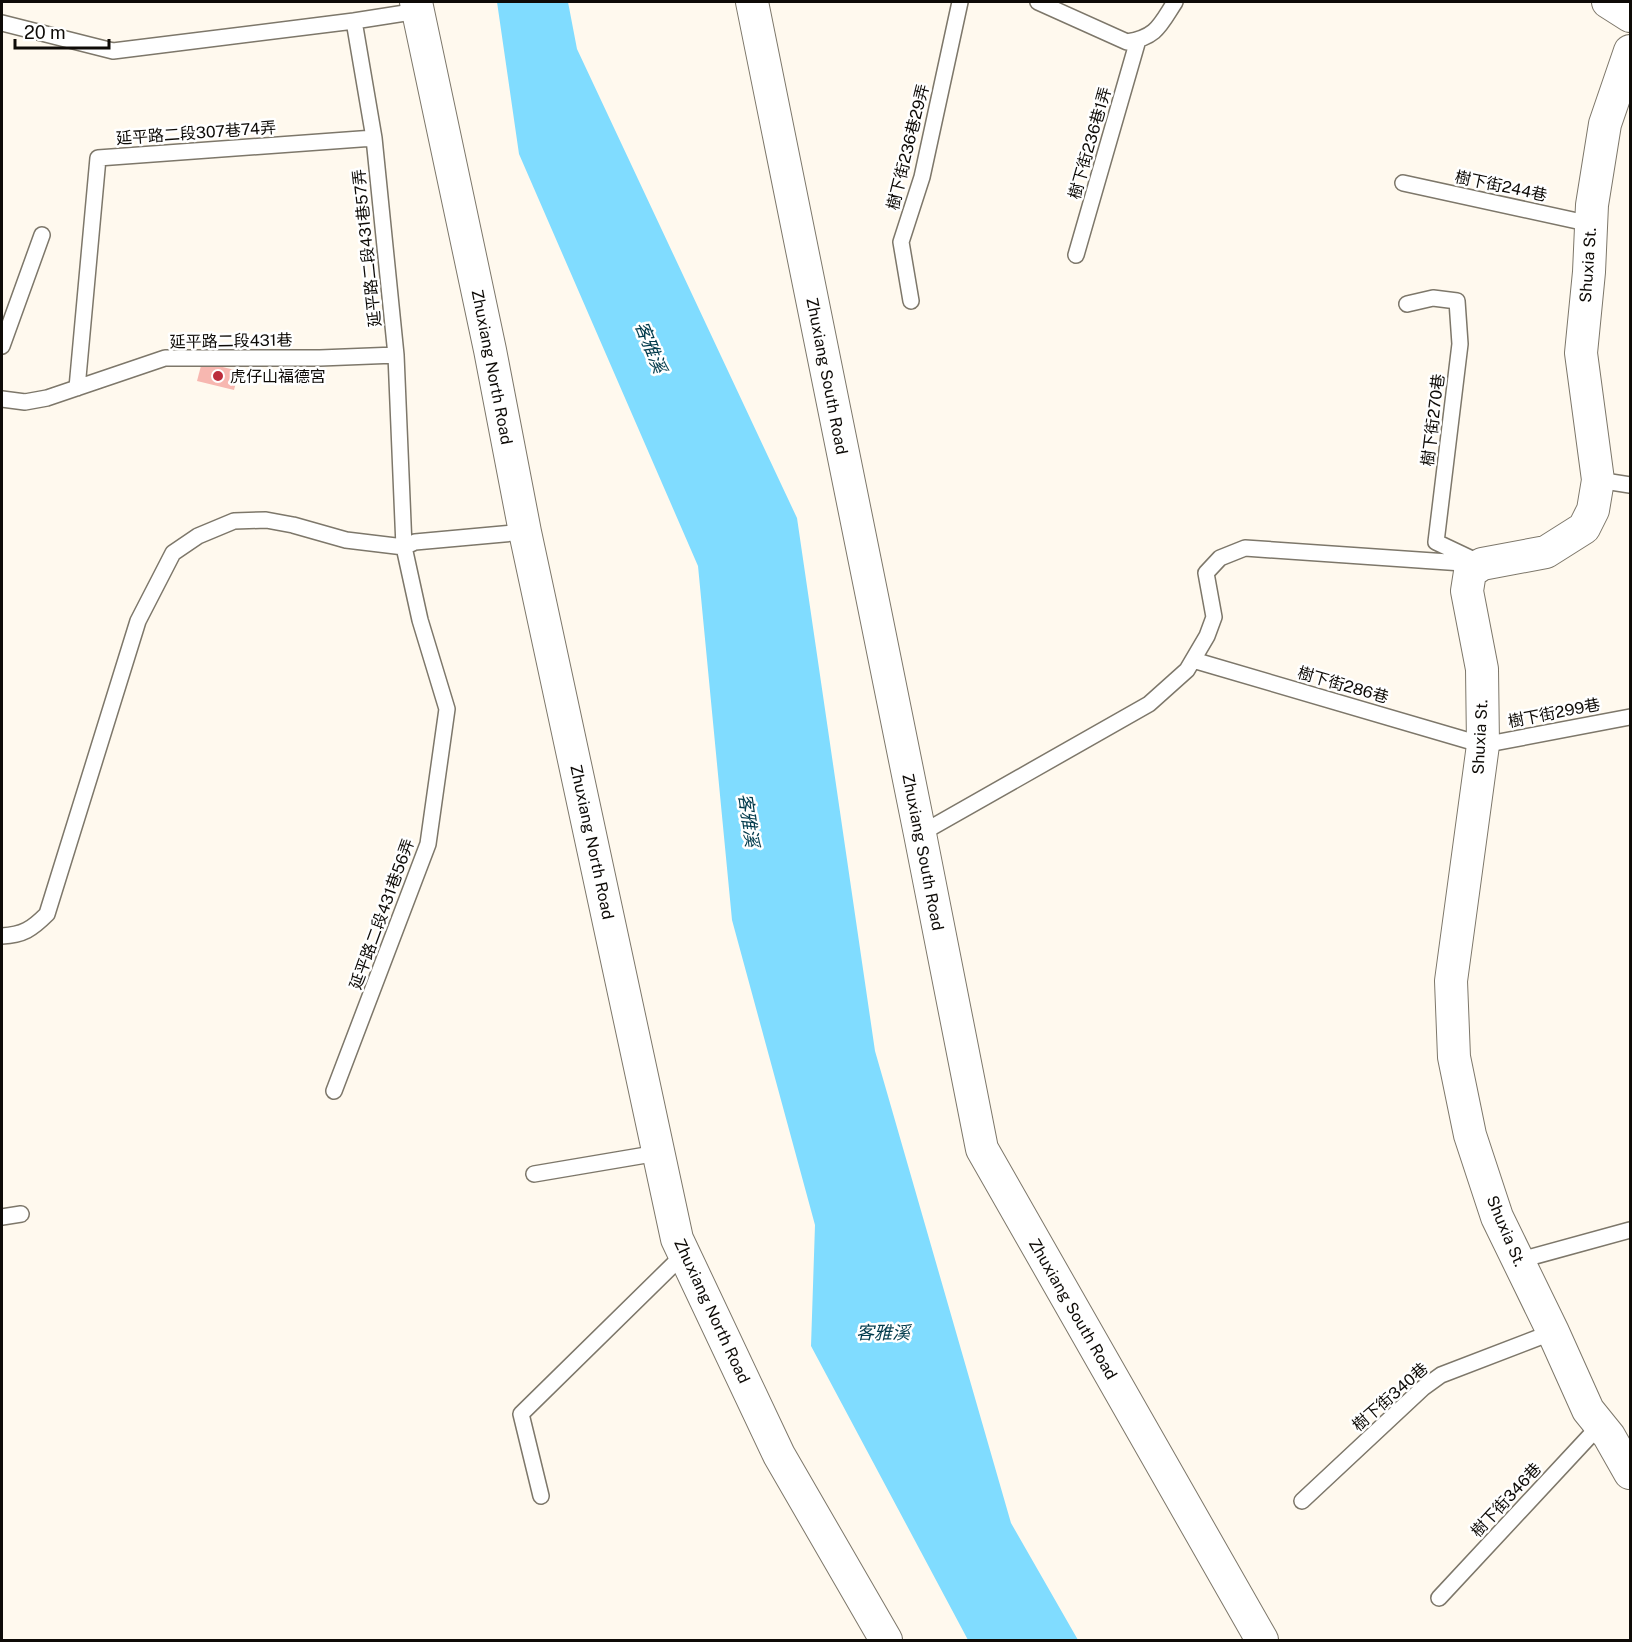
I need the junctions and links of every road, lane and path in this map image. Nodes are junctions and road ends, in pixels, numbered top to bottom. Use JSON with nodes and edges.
{"nodes":[{"id":1,"x":752,"y":2,"type":"edge"},
{"id":2,"x":960,"y":2,"type":"edge"},
{"id":3,"x":1038,"y":2,"type":"edge"},
{"id":4,"x":1175,"y":2,"type":"edge"},
{"id":5,"x":1608,"y":2,"type":"edge"},
{"id":6,"x":417,"y":6,"type":"edge"},
{"id":7,"x":1630,"y":16,"type":"edge"},
{"id":8,"x":354,"y":21,"type":"junction"},
{"id":9,"x":2,"y":23,"type":"edge"},
{"id":10,"x":1138,"y":40,"type":"junction"},
{"id":11,"x":1630,"y":51,"type":"edge"},
{"id":12,"x":374,"y":138,"type":"junction"},
{"id":13,"x":1403,"y":183,"type":"dead end"},
{"id":14,"x":1591,"y":224,"type":"junction"},
{"id":15,"x":42,"y":235,"type":"dead end"},
{"id":16,"x":1076,"y":255,"type":"dead end"},
{"id":17,"x":911,"y":301,"type":"dead end"},
{"id":18,"x":1407,"y":304,"type":"dead end"},
{"id":19,"x":2,"y":346,"type":"edge"},
{"id":20,"x":396,"y":355,"type":"junction"},
{"id":21,"x":77,"y":388,"type":"junction"},
{"id":22,"x":2,"y":399,"type":"edge"},
{"id":23,"x":1598,"y":480,"type":"junction"},
{"id":24,"x":1630,"y":485,"type":"edge"},
{"id":25,"x":525,"y":532,"type":"junction"},
{"id":26,"x":404,"y":547,"type":"junction"},
{"id":27,"x":1482,"y":564,"type":"junction"},
{"id":28,"x":1193,"y":660,"type":"junction"},
{"id":29,"x":1630,"y":717,"type":"edge"},
{"id":30,"x":1483,"y":745,"type":"junction"},
{"id":31,"x":920,"y":834,"type":"junction"},
{"id":32,"x":2,"y":936,"type":"edge"},
{"id":33,"x":334,"y":1090,"type":"dead end"},
{"id":34,"x":658,"y":1153,"type":"junction"},
{"id":35,"x":534,"y":1174,"type":"dead end"},
{"id":36,"x":21,"y":1214,"type":"dead end"},
{"id":37,"x":2,"y":1216,"type":"edge"},
{"id":38,"x":1630,"y":1230,"type":"edge"},
{"id":39,"x":684,"y":1254,"type":"junction"},
{"id":40,"x":1517,"y":1261,"type":"junction"},
{"id":41,"x":1553,"y":1332,"type":"junction"},
{"id":42,"x":1600,"y":1425,"type":"junction"},
{"id":43,"x":1630,"y":1473,"type":"edge"},
{"id":44,"x":541,"y":1496,"type":"dead end"},
{"id":45,"x":1302,"y":1502,"type":"dead end"},
{"id":46,"x":1439,"y":1598,"type":"dead end"},
{"id":47,"x":886,"y":1641,"type":"edge"},
{"id":48,"x":1262,"y":1641,"type":"edge"}],
"edges":[{"from":1,"to":31,"type":"street","name":"Zhuxiang South Road"},
{"from":2,"to":17,"type":"lane","name":"樹下街236巷29弄"},
{"from":3,"to":10,"type":"lane"},
{"from":4,"to":10,"type":"lane"},
{"from":5,"to":7,"type":"street"},
{"from":6,"to":8,"type":"lane"},
{"from":6,"to":25,"type":"street","name":"Zhuxiang North Road"},
{"from":8,"to":9,"type":"lane"},
{"from":8,"to":12,"type":"lane"},
{"from":10,"to":16,"type":"lane","name":"樹下街236巷1弄"},
{"from":11,"to":14,"type":"street","name":"Shuxia St."},
{"from":12,"to":20,"type":"lane","name":"延平路二段431巷57弄"},
{"from":12,"to":21,"type":"lane","name":"延平路二段307巷74弄"},
{"from":13,"to":14,"type":"lane","name":"樹下街244巷"},
{"from":14,"to":23,"type":"street","name":"Shuxia St."},
{"from":15,"to":19,"type":"lane"},
{"from":18,"to":27,"type":"lane","name":"樹下街270巷"},
{"from":20,"to":21,"type":"lane","name":"延平路二段431巷"},
{"from":20,"to":26,"type":"lane","name":"延平路二段431巷56弄"},
{"from":21,"to":22,"type":"lane","name":"延平路二段431巷"},
{"from":23,"to":24,"type":"lane"},
{"from":23,"to":27,"type":"street","name":"Shuxia St."},
{"from":25,"to":26,"type":"lane"},
{"from":25,"to":34,"type":"street","name":"Zhuxiang North Road"},
{"from":26,"to":32,"type":"lane"},
{"from":26,"to":33,"type":"lane","name":"延平路二段431巷56弄"},
{"from":27,"to":28,"type":"lane"},
{"from":27,"to":30,"type":"street","name":"Shuxia St."},
{"from":28,"to":30,"type":"lane","name":"樹下街286巷"},
{"from":28,"to":31,"type":"lane"},
{"from":29,"to":30,"type":"lane","name":"樹下街299巷"},
{"from":30,"to":40,"type":"street","name":"Shuxia St."},
{"from":31,"to":48,"type":"street","name":"Zhuxiang South Road"},
{"from":34,"to":35,"type":"lane"},
{"from":34,"to":39,"type":"street","name":"Zhuxiang North Road"},
{"from":36,"to":37,"type":"lane"},
{"from":38,"to":40,"type":"lane"},
{"from":39,"to":44,"type":"lane"},
{"from":39,"to":47,"type":"street","name":"Zhuxiang North Road"},
{"from":40,"to":41,"type":"street","name":"Shuxia St."},
{"from":41,"to":42,"type":"street","name":"Shuxia St."},
{"from":41,"to":45,"type":"lane","name":"樹下街340巷"},
{"from":42,"to":43,"type":"street","name":"Shuxia St."},
{"from":42,"to":46,"type":"lane","name":"樹下街346巷"}]}
